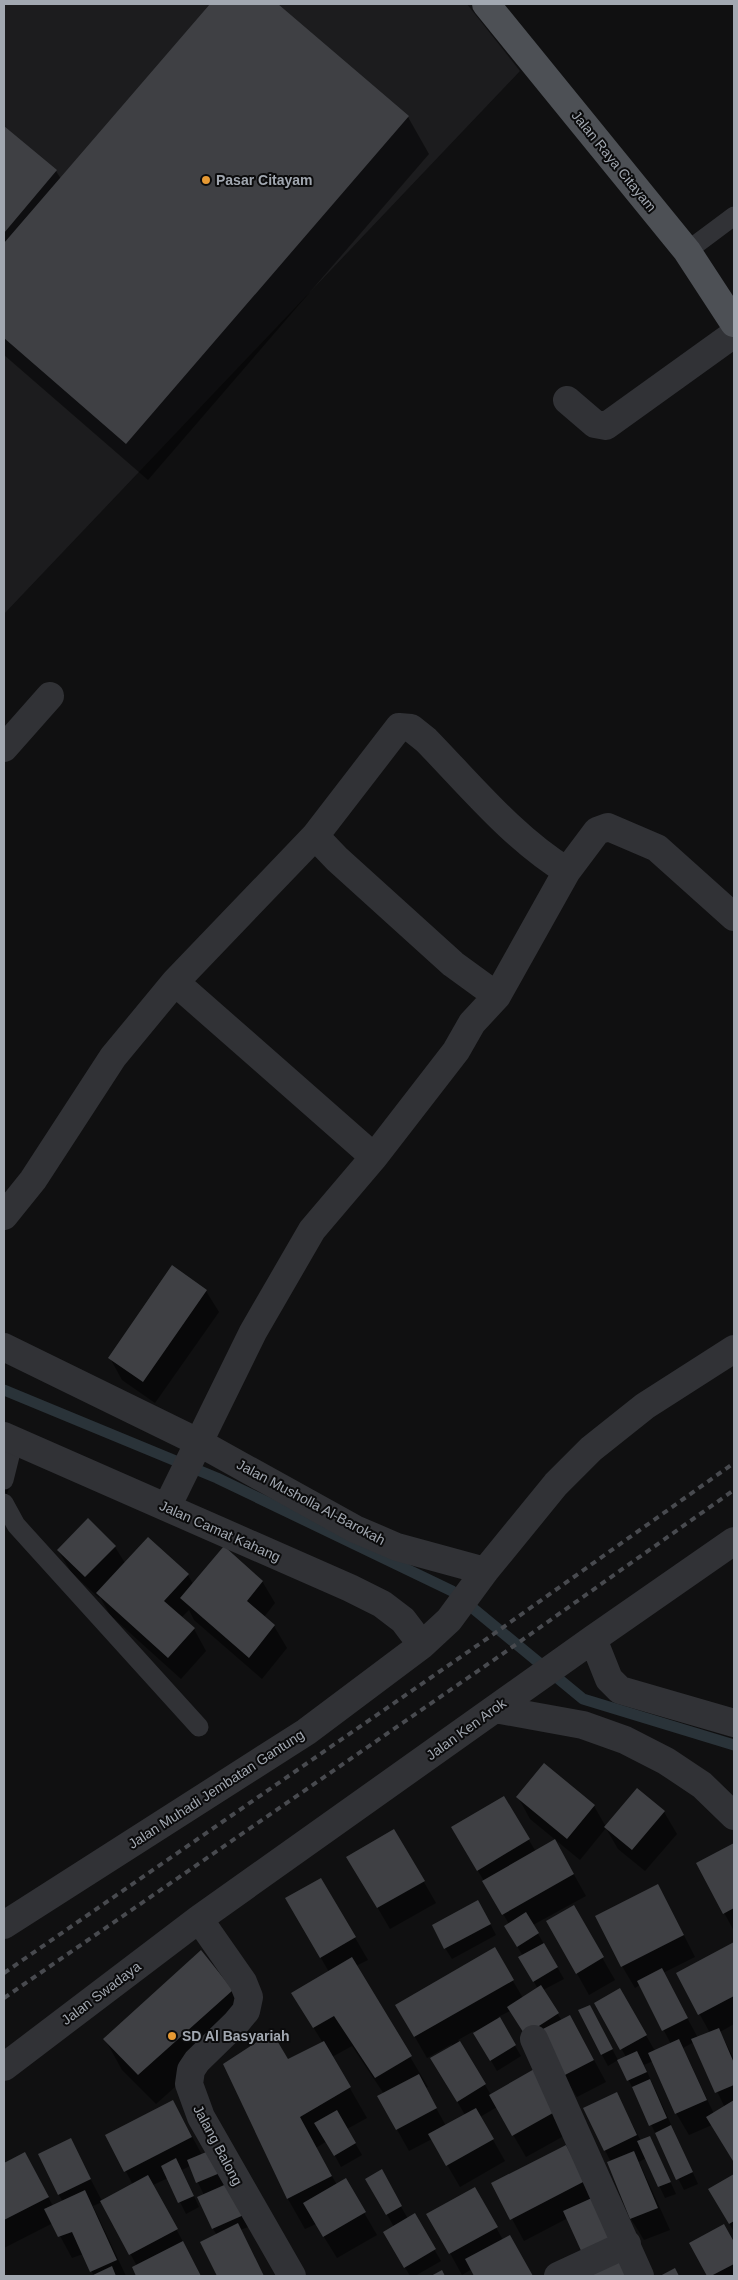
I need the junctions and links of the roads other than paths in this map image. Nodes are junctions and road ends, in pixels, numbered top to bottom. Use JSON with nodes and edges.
{"nodes":[{"id":1,"x":486,"y":4,"type":"edge"},
{"id":2,"x":734,"y":216,"type":"edge"},
{"id":3,"x":687,"y":251,"type":"junction"},
{"id":4,"x":734,"y":323,"type":"edge"},
{"id":5,"x":734,"y":334,"type":"edge"},
{"id":6,"x":568,"y":400,"type":"dead end"},
{"id":7,"x":50,"y":696,"type":"dead end"},
{"id":8,"x":4,"y":748,"type":"edge"},
{"id":9,"x":315,"y":836,"type":"junction"},
{"id":10,"x":567,"y":871,"type":"junction"},
{"id":11,"x":734,"y":917,"type":"edge"},
{"id":12,"x":176,"y":982,"type":"junction"},
{"id":13,"x":497,"y":996,"type":"junction"},
{"id":14,"x":374,"y":1157,"type":"junction"},
{"id":15,"x":4,"y":1216,"type":"edge"},
{"id":16,"x":4,"y":1347,"type":"edge"},
{"id":17,"x":734,"y":1349,"type":"edge"},
{"id":18,"x":9,"y":1438,"type":"edge"},
{"id":19,"x":195,"y":1450,"type":"junction"},
{"id":20,"x":4,"y":1480,"type":"edge"},
{"id":21,"x":4,"y":1503,"type":"edge"},
{"id":22,"x":168,"y":1505,"type":"junction"},
{"id":23,"x":734,"y":1542,"type":"edge"},
{"id":24,"x":481,"y":1576,"type":"junction"},
{"id":25,"x":588,"y":1642,"type":"junction"},
{"id":26,"x":422,"y":1646,"type":"junction"},
{"id":27,"x":495,"y":1709,"type":"junction"},
{"id":28,"x":734,"y":1723,"type":"edge"},
{"id":29,"x":199,"y":1727,"type":"dead end"},
{"id":30,"x":734,"y":1816,"type":"edge"},
{"id":31,"x":199,"y":1919,"type":"junction"},
{"id":32,"x":4,"y":1925,"type":"edge"},
{"id":33,"x":534,"y":2039,"type":"dead end"},
{"id":34,"x":4,"y":2066,"type":"edge"},
{"id":35,"x":627,"y":2244,"type":"junction"},
{"id":36,"x":292,"y":2276,"type":"edge"},
{"id":37,"x":558,"y":2276,"type":"edge"},
{"id":38,"x":640,"y":2276,"type":"edge"}],
"edges":[{"from":1,"to":3,"type":"main road","name":"Jalan Raya Citayam"},
{"from":2,"to":3,"type":"lane"},
{"from":3,"to":4,"type":"main road","name":"Jalan Raya Citayam"},
{"from":5,"to":6,"type":"street"},
{"from":7,"to":8,"type":"street"},
{"from":9,"to":10,"type":"street"},
{"from":9,"to":12,"type":"street"},
{"from":9,"to":13,"type":"street"},
{"from":10,"to":11,"type":"street"},
{"from":10,"to":13,"type":"street"},
{"from":12,"to":14,"type":"street"},
{"from":12,"to":15,"type":"street"},
{"from":13,"to":14,"type":"street"},
{"from":14,"to":19,"type":"street"},
{"from":16,"to":19,"type":"street","name":"Jalan Musholla Al-Barokah"},
{"from":17,"to":24,"type":"street"},
{"from":18,"to":20,"type":"lane"},
{"from":18,"to":22,"type":"street","name":"Jalan Camat Kahang"},
{"from":19,"to":22,"type":"street"},
{"from":19,"to":24,"type":"street","name":"Jalan Musholla Al-Barokah"},
{"from":21,"to":29,"type":"lane"},
{"from":22,"to":26,"type":"street","name":"Jalan Camat Kahang"},
{"from":23,"to":25,"type":"street","name":"Jalan Ken Arok"},
{"from":24,"to":26,"type":"street","name":"Jalan Muhadi Jembatan Gantung"},
{"from":25,"to":27,"type":"street","name":"Jalan Ken Arok"},
{"from":25,"to":28,"type":"street"},
{"from":26,"to":32,"type":"street","name":"Jalan Muhadi Jembatan Gantung"},
{"from":27,"to":30,"type":"street"},
{"from":27,"to":31,"type":"street","name":"Jalan Ken Arok"},
{"from":31,"to":34,"type":"street","name":"Jalan Swadaya"},
{"from":31,"to":36,"type":"street","name":"Jalang Balong"},
{"from":33,"to":35,"type":"street"},
{"from":35,"to":37,"type":"street"},
{"from":35,"to":38,"type":"street"}]}
